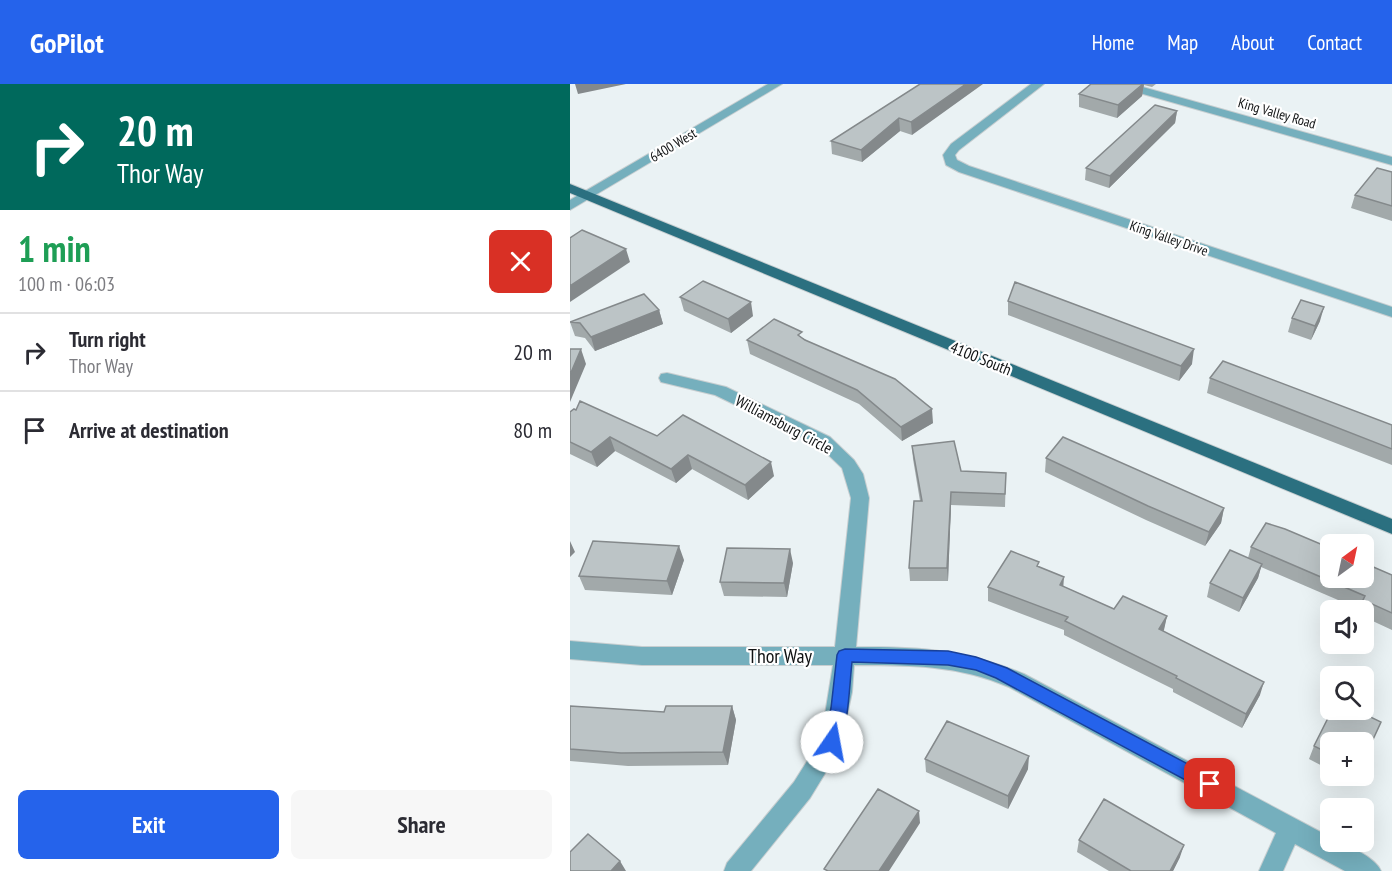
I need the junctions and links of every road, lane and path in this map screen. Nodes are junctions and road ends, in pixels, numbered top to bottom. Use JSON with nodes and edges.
{"nodes":[{"id":1,"x":776,"y":84,"type":"edge"},
{"id":2,"x":1038,"y":84,"type":"edge"},
{"id":3,"x":1119,"y":84,"type":"edge"},
{"id":4,"x":1392,"y":161,"type":"edge"},
{"id":5,"x":570,"y":188,"type":"edge"},
{"id":6,"x":588,"y":195,"type":"junction"},
{"id":7,"x":570,"y":206,"type":"edge"},
{"id":8,"x":1392,"y":312,"type":"edge"},
{"id":9,"x":667,"y":378,"type":"dead end"},
{"id":10,"x":1392,"y":527,"type":"edge"},
{"id":11,"x":570,"y":650,"type":"edge"},
{"id":12,"x":845,"y":655,"type":"junction"},
{"id":13,"x":1290,"y":828,"type":"junction"},
{"id":14,"x":736,"y":871,"type":"edge"},
{"id":15,"x":1271,"y":871,"type":"edge"},
{"id":16,"x":1369,"y":871,"type":"edge"}],
"edges":[{"from":1,"to":6,"type":"street","name":"6400 West"},
{"from":2,"to":8,"type":"street","name":"King Valley Drive"},
{"from":3,"to":4,"type":"street","name":"King Valley Road"},
{"from":5,"to":6,"type":"main road","name":"4100 South"},
{"from":6,"to":7,"type":"street","name":"6400 West"},
{"from":6,"to":10,"type":"main road","name":"4100 South"},
{"from":9,"to":12,"type":"street","name":"Williamsburg Circle"},
{"from":11,"to":12,"type":"street","name":"Thor Way"},
{"from":12,"to":13,"type":"street","name":"Thor Way"},
{"from":12,"to":14,"type":"street","name":"Williamsburg Circle"},
{"from":13,"to":15,"type":"street"},
{"from":13,"to":16,"type":"street","name":"Thor Way"}]}
